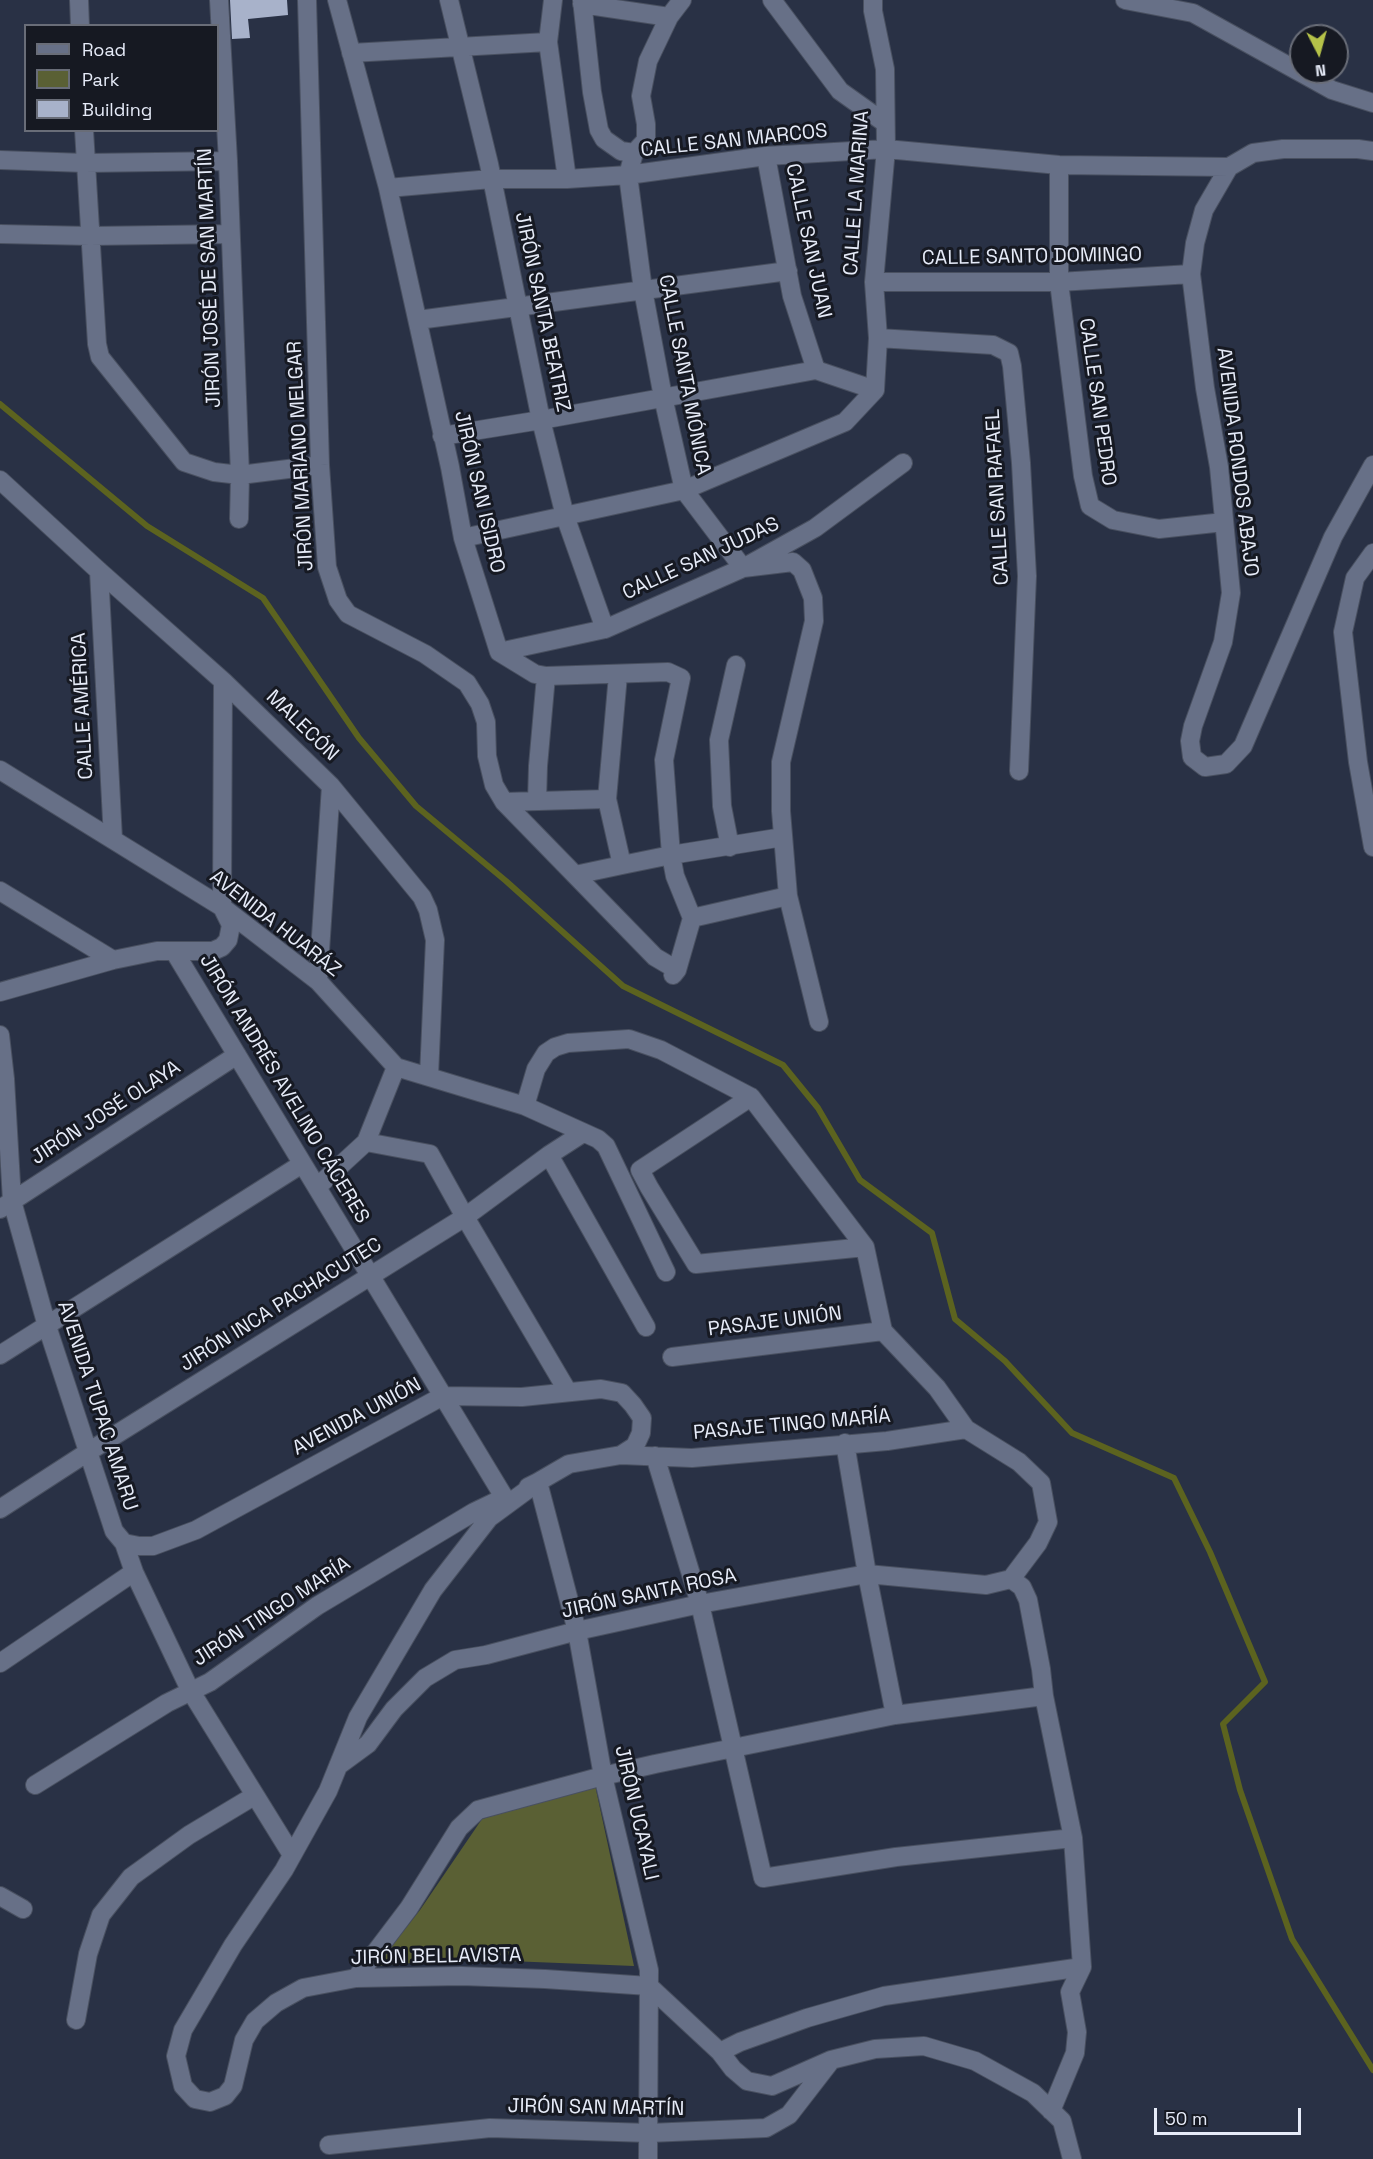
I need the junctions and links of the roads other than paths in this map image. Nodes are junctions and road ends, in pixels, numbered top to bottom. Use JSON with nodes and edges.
{"nodes":[{"id":1,"x":79,"y":0,"type":"edge"},
{"id":2,"x":219,"y":0,"type":"edge"},
{"id":3,"x":307,"y":0,"type":"edge"},
{"id":4,"x":337,"y":0,"type":"edge"},
{"id":5,"x":449,"y":0,"type":"edge"},
{"id":6,"x":552,"y":0,"type":"edge"},
{"id":7,"x":682,"y":0,"type":"edge"},
{"id":8,"x":772,"y":0,"type":"edge"},
{"id":9,"x":873,"y":0,"type":"edge"},
{"id":10,"x":1125,"y":0,"type":"edge"},
{"id":11,"x":582,"y":2,"type":"edge"},
{"id":12,"x":669,"y":17,"type":"junction"},
{"id":13,"x":80,"y":24,"type":"edge"},
{"id":14,"x":548,"y":42,"type":"junction"},
{"id":15,"x":462,"y":46,"type":"junction"},
{"id":16,"x":351,"y":53,"type":"junction"},
{"id":17,"x":1373,"y":103,"type":"edge"},
{"id":18,"x":885,"y":123,"type":"junction"},
{"id":19,"x":84,"y":132,"type":"edge"},
{"id":20,"x":886,"y":149,"type":"junction"},
{"id":21,"x":1373,"y":151,"type":"edge"},
{"id":22,"x":634,"y":153,"type":"junction"},
{"id":23,"x":766,"y":156,"type":"junction"},
{"id":24,"x":0,"y":160,"type":"edge"},
{"id":25,"x":228,"y":161,"type":"junction"},
{"id":26,"x":85,"y":163,"type":"junction"},
{"id":27,"x":1059,"y":165,"type":"junction"},
{"id":28,"x":1229,"y":167,"type":"junction"},
{"id":29,"x":628,"y":175,"type":"junction"},
{"id":30,"x":491,"y":179,"type":"junction"},
{"id":31,"x":567,"y":179,"type":"junction"},
{"id":32,"x":388,"y":188,"type":"junction"},
{"id":33,"x":0,"y":234,"type":"edge"},
{"id":34,"x":230,"y":234,"type":"junction"},
{"id":35,"x":90,"y":236,"type":"junction"},
{"id":36,"x":788,"y":271,"type":"junction"},
{"id":37,"x":1191,"y":274,"type":"junction"},
{"id":38,"x":874,"y":282,"type":"junction"},
{"id":39,"x":1059,"y":282,"type":"junction"},
{"id":40,"x":643,"y":290,"type":"junction"},
{"id":41,"x":518,"y":307,"type":"junction"},
{"id":42,"x":418,"y":320,"type":"junction"},
{"id":43,"x":878,"y":338,"type":"junction"},
{"id":44,"x":816,"y":370,"type":"junction"},
{"id":45,"x":875,"y":390,"type":"junction"},
{"id":46,"x":663,"y":397,"type":"junction"},
{"id":47,"x":541,"y":420,"type":"junction"},
{"id":48,"x":442,"y":436,"type":"junction"},
{"id":49,"x":903,"y":463,"type":"dead end"},
{"id":50,"x":320,"y":465,"type":"junction"},
{"id":51,"x":1373,"y":465,"type":"edge"},
{"id":52,"x":240,"y":475,"type":"junction"},
{"id":53,"x":0,"y":480,"type":"edge"},
{"id":54,"x":684,"y":490,"type":"junction"},
{"id":55,"x":565,"y":516,"type":"junction"},
{"id":56,"x":240,"y":519,"type":"dead end"},
{"id":57,"x":1224,"y":522,"type":"junction"},
{"id":58,"x":463,"y":538,"type":"junction"},
{"id":59,"x":1373,"y":553,"type":"edge"},
{"id":60,"x":743,"y":568,"type":"junction"},
{"id":61,"x":99,"y":571,"type":"junction"},
{"id":62,"x":605,"y":628,"type":"junction"},
{"id":63,"x":499,"y":652,"type":"junction"},
{"id":64,"x":736,"y":665,"type":"dead end"},
{"id":65,"x":618,"y":675,"type":"junction"},
{"id":66,"x":546,"y":676,"type":"junction"},
{"id":67,"x":223,"y":681,"type":"junction"},
{"id":68,"x":0,"y":770,"type":"edge"},
{"id":69,"x":1019,"y":771,"type":"dead end"},
{"id":70,"x":331,"y":786,"type":"junction"},
{"id":71,"x":607,"y":799,"type":"junction"},
{"id":72,"x":537,"y":801,"type":"junction"},
{"id":73,"x":504,"y":802,"type":"junction"},
{"id":74,"x":783,"y":837,"type":"junction"},
{"id":75,"x":113,"y":839,"type":"junction"},
{"id":76,"x":730,"y":847,"type":"junction"},
{"id":77,"x":1373,"y":847,"type":"edge"},
{"id":78,"x":671,"y":855,"type":"junction"},
{"id":79,"x":622,"y":865,"type":"junction"},
{"id":80,"x":575,"y":875,"type":"junction"},
{"id":81,"x":0,"y":891,"type":"edge"},
{"id":82,"x":788,"y":896,"type":"junction"},
{"id":83,"x":222,"y":907,"type":"junction"},
{"id":84,"x":692,"y":918,"type":"junction"},
{"id":85,"x":174,"y":951,"type":"junction"},
{"id":86,"x":113,"y":960,"type":"junction"},
{"id":87,"x":318,"y":981,"type":"junction"},
{"id":88,"x":0,"y":992,"type":"edge"},
{"id":89,"x":819,"y":1022,"type":"dead end"},
{"id":90,"x":0,"y":1035,"type":"edge"},
{"id":91,"x":237,"y":1055,"type":"junction"},
{"id":92,"x":396,"y":1067,"type":"junction"},
{"id":93,"x":429,"y":1076,"type":"junction"},
{"id":94,"x":751,"y":1097,"type":"junction"},
{"id":95,"x":3,"y":1104,"type":"edge"},
{"id":96,"x":525,"y":1106,"type":"junction"},
{"id":97,"x":584,"y":1133,"type":"junction"},
{"id":98,"x":366,"y":1142,"type":"junction"},
{"id":99,"x":549,"y":1155,"type":"junction"},
{"id":100,"x":302,"y":1164,"type":"junction"},
{"id":101,"x":317,"y":1187,"type":"junction"},
{"id":102,"x":6,"y":1205,"type":"edge"},
{"id":103,"x":465,"y":1217,"type":"junction"},
{"id":104,"x":865,"y":1247,"type":"junction"},
{"id":105,"x":666,"y":1272,"type":"dead end"},
{"id":106,"x":370,"y":1275,"type":"junction"},
{"id":107,"x":47,"y":1326,"type":"junction"},
{"id":108,"x":646,"y":1327,"type":"dead end"},
{"id":109,"x":883,"y":1331,"type":"junction"},
{"id":110,"x":0,"y":1355,"type":"edge"},
{"id":111,"x":672,"y":1357,"type":"dead end"},
{"id":112,"x":568,"y":1392,"type":"junction"},
{"id":113,"x":443,"y":1396,"type":"junction"},
{"id":114,"x":966,"y":1429,"type":"junction"},
{"id":115,"x":845,"y":1443,"type":"junction"},
{"id":116,"x":88,"y":1452,"type":"junction"},
{"id":117,"x":621,"y":1455,"type":"junction"},
{"id":118,"x":655,"y":1456,"type":"junction"},
{"id":119,"x":538,"y":1482,"type":"junction"},
{"id":120,"x":504,"y":1497,"type":"junction"},
{"id":121,"x":0,"y":1509,"type":"edge"},
{"id":122,"x":124,"y":1542,"type":"junction"},
{"id":123,"x":134,"y":1572,"type":"junction"},
{"id":124,"x":867,"y":1574,"type":"junction"},
{"id":125,"x":1011,"y":1579,"type":"junction"},
{"id":126,"x":700,"y":1604,"type":"junction"},
{"id":127,"x":577,"y":1631,"type":"junction"},
{"id":128,"x":0,"y":1664,"type":"edge"},
{"id":129,"x":190,"y":1690,"type":"junction"},
{"id":130,"x":1044,"y":1696,"type":"junction"},
{"id":131,"x":895,"y":1715,"type":"junction"},
{"id":132,"x":734,"y":1749,"type":"junction"},
{"id":133,"x":338,"y":1766,"type":"junction"},
{"id":134,"x":603,"y":1776,"type":"junction"},
{"id":135,"x":35,"y":1785,"type":"dead end"},
{"id":136,"x":254,"y":1796,"type":"junction"},
{"id":137,"x":1073,"y":1838,"type":"junction"},
{"id":138,"x":292,"y":1855,"type":"junction"},
{"id":139,"x":0,"y":1896,"type":"edge"},
{"id":140,"x":23,"y":1909,"type":"dead end"},
{"id":141,"x":1082,"y":1967,"type":"junction"},
{"id":142,"x":356,"y":1978,"type":"junction"},
{"id":143,"x":649,"y":1986,"type":"junction"},
{"id":144,"x":76,"y":2020,"type":"dead end"},
{"id":145,"x":720,"y":2052,"type":"junction"},
{"id":146,"x":831,"y":2060,"type":"junction"},
{"id":147,"x":1051,"y":2111,"type":"junction"},
{"id":148,"x":649,"y":2133,"type":"junction"},
{"id":149,"x":329,"y":2145,"type":"dead end"},
{"id":150,"x":648,"y":2159,"type":"edge"},
{"id":151,"x":1072,"y":2159,"type":"edge"}],
"edges":[{"from":1,"to":13,"type":"street"},
{"from":2,"to":25,"type":"street","name":"JIRÓN JOSÉ DE SAN MARTÍN"},
{"from":3,"to":50,"type":"street","name":"JIRÓN MARIANO MELGAR"},
{"from":4,"to":16,"type":"street","name":"JIRÓN SAN ISIDRO"},
{"from":5,"to":15,"type":"street","name":"JIRÓN SANTA BEATRIZ"},
{"from":6,"to":14,"type":"street"},
{"from":7,"to":12,"type":"street"},
{"from":8,"to":18,"type":"street"},
{"from":9,"to":18,"type":"street","name":"CALLE LA MARINA"},
{"from":10,"to":17,"type":"street"},
{"from":11,"to":12,"type":"street"},
{"from":11,"to":22,"type":"street"},
{"from":12,"to":22,"type":"street"},
{"from":14,"to":15,"type":"street"},
{"from":14,"to":31,"type":"street"},
{"from":15,"to":16,"type":"street"},
{"from":15,"to":30,"type":"street","name":"JIRÓN SANTA BEATRIZ"},
{"from":16,"to":32,"type":"street","name":"JIRÓN SAN ISIDRO"},
{"from":18,"to":20,"type":"street","name":"CALLE LA MARINA"},
{"from":19,"to":26,"type":"street"},
{"from":20,"to":23,"type":"street","name":"CALLE SAN MARCOS"},
{"from":20,"to":27,"type":"street","name":"CALLE SAN MARCOS"},
{"from":20,"to":38,"type":"street","name":"CALLE LA MARINA"},
{"from":21,"to":28,"type":"street"},
{"from":22,"to":29,"type":"street","name":"CALLE SANTA MÓNICA"},
{"from":23,"to":29,"type":"street","name":"CALLE SAN MARCOS"},
{"from":23,"to":36,"type":"street","name":"CALLE SAN JUAN"},
{"from":24,"to":26,"type":"street"},
{"from":25,"to":26,"type":"street"},
{"from":25,"to":34,"type":"street","name":"JIRÓN JOSÉ DE SAN MARTÍN"},
{"from":26,"to":35,"type":"street"},
{"from":27,"to":28,"type":"street","name":"CALLE SAN MARCOS"},
{"from":27,"to":39,"type":"street","name":"CALLE SAN PEDRO"},
{"from":28,"to":37,"type":"street","name":"AVENIDA RONDOS ABAJO"},
{"from":29,"to":31,"type":"street","name":"CALLE SAN MARCOS"},
{"from":29,"to":40,"type":"street","name":"CALLE SANTA MÓNICA"},
{"from":30,"to":31,"type":"street","name":"CALLE SAN MARCOS"},
{"from":30,"to":32,"type":"street","name":"CALLE SAN MARCOS"},
{"from":30,"to":41,"type":"street","name":"JIRÓN SANTA BEATRIZ"},
{"from":32,"to":42,"type":"street","name":"JIRÓN SAN ISIDRO"},
{"from":33,"to":35,"type":"street"},
{"from":34,"to":35,"type":"street"},
{"from":34,"to":52,"type":"street","name":"JIRÓN JOSÉ DE SAN MARTÍN"},
{"from":35,"to":52,"type":"street"},
{"from":36,"to":40,"type":"street"},
{"from":36,"to":44,"type":"street","name":"CALLE SAN JUAN"},
{"from":37,"to":39,"type":"street","name":"CALLE SANTO DOMINGO"},
{"from":37,"to":57,"type":"street","name":"AVENIDA RONDOS ABAJO"},
{"from":38,"to":39,"type":"street","name":"CALLE SANTO DOMINGO"},
{"from":38,"to":43,"type":"street","name":"CALLE LA MARINA"},
{"from":39,"to":57,"type":"street","name":"CALLE SAN PEDRO"},
{"from":40,"to":41,"type":"street"},
{"from":40,"to":46,"type":"street","name":"CALLE SANTA MÓNICA"},
{"from":41,"to":42,"type":"street"},
{"from":41,"to":47,"type":"street","name":"JIRÓN SANTA BEATRIZ"},
{"from":42,"to":48,"type":"street","name":"JIRÓN SAN ISIDRO"},
{"from":43,"to":45,"type":"street","name":"CALLE LA MARINA"},
{"from":43,"to":69,"type":"street","name":"CALLE SAN RAFAEL"},
{"from":44,"to":45,"type":"street"},
{"from":44,"to":46,"type":"street"},
{"from":45,"to":54,"type":"street"},
{"from":46,"to":47,"type":"street"},
{"from":46,"to":54,"type":"street","name":"CALLE SANTA MÓNICA"},
{"from":47,"to":48,"type":"street"},
{"from":47,"to":55,"type":"street","name":"JIRÓN SANTA BEATRIZ"},
{"from":48,"to":58,"type":"street","name":"JIRÓN SAN ISIDRO"},
{"from":49,"to":60,"type":"street","name":"CALLE SAN JUDAS"},
{"from":50,"to":52,"type":"street"},
{"from":50,"to":73,"type":"street","name":"JIRÓN MARIANO MELGAR"},
{"from":51,"to":57,"type":"street","name":"AVENIDA RONDOS ABAJO"},
{"from":52,"to":56,"type":"street","name":"JIRÓN JOSÉ DE SAN MARTÍN"},
{"from":53,"to":61,"type":"street","name":"MALECÓN"},
{"from":54,"to":55,"type":"street"},
{"from":54,"to":60,"type":"street","name":"CALLE SANTA MÓNICA"},
{"from":55,"to":58,"type":"street"},
{"from":55,"to":62,"type":"street","name":"JIRÓN SANTA BEATRIZ"},
{"from":58,"to":63,"type":"street","name":"JIRÓN SAN ISIDRO"},
{"from":59,"to":77,"type":"street"},
{"from":60,"to":62,"type":"street","name":"CALLE SAN JUDAS"},
{"from":60,"to":74,"type":"street"},
{"from":61,"to":67,"type":"street","name":"MALECÓN"},
{"from":61,"to":75,"type":"street","name":"CALLE AMÉRICA"},
{"from":62,"to":63,"type":"street","name":"CALLE SAN JUDAS"},
{"from":63,"to":66,"type":"street"},
{"from":64,"to":76,"type":"street"},
{"from":65,"to":66,"type":"street"},
{"from":65,"to":71,"type":"street"},
{"from":65,"to":78,"type":"street"},
{"from":66,"to":72,"type":"street"},
{"from":67,"to":70,"type":"street","name":"MALECÓN"},
{"from":67,"to":83,"type":"street"},
{"from":68,"to":75,"type":"street","name":"AVENIDA HUARÁZ"},
{"from":70,"to":87,"type":"street"},
{"from":70,"to":93,"type":"street","name":"MALECÓN"},
{"from":71,"to":72,"type":"street"},
{"from":71,"to":79,"type":"street"},
{"from":72,"to":73,"type":"street"},
{"from":73,"to":80,"type":"street","name":"JIRÓN MARIANO MELGAR"},
{"from":74,"to":76,"type":"street"},
{"from":74,"to":82,"type":"street"},
{"from":75,"to":83,"type":"street","name":"AVENIDA HUARÁZ"},
{"from":76,"to":78,"type":"street"},
{"from":78,"to":79,"type":"street"},
{"from":78,"to":84,"type":"street"},
{"from":79,"to":80,"type":"street"},
{"from":80,"to":84,"type":"street","name":"JIRÓN MARIANO MELGAR"},
{"from":81,"to":86,"type":"street"},
{"from":82,"to":84,"type":"street"},
{"from":82,"to":89,"type":"street"},
{"from":83,"to":85,"type":"street"},
{"from":83,"to":87,"type":"street","name":"AVENIDA HUARÁZ"},
{"from":85,"to":86,"type":"street"},
{"from":85,"to":91,"type":"street","name":"JIRÓN ANDRÉS AVELINO CÁCERES"},
{"from":86,"to":88,"type":"street"},
{"from":87,"to":92,"type":"street","name":"AVENIDA HUARÁZ"},
{"from":90,"to":95,"type":"street","name":"AVENIDA TUPAC AMARU"},
{"from":91,"to":100,"type":"street","name":"JIRÓN ANDRÉS AVELINO CÁCERES"},
{"from":91,"to":102,"type":"street","name":"JIRÓN JOSÉ OLAYA"},
{"from":92,"to":93,"type":"street"},
{"from":92,"to":98,"type":"street"},
{"from":93,"to":96,"type":"street"},
{"from":94,"to":96,"type":"street"},
{"from":94,"to":104,"type":"street"},
{"from":94,"to":104,"type":"street"},
{"from":95,"to":102,"type":"street","name":"AVENIDA TUPAC AMARU"},
{"from":96,"to":97,"type":"street"},
{"from":97,"to":99,"type":"street","name":"JIRÓN INCA PACHACUTEC"},
{"from":97,"to":105,"type":"street"},
{"from":98,"to":101,"type":"street"},
{"from":98,"to":103,"type":"street"},
{"from":99,"to":103,"type":"street","name":"JIRÓN INCA PACHACUTEC"},
{"from":99,"to":108,"type":"street"},
{"from":100,"to":101,"type":"street","name":"JIRÓN ANDRÉS AVELINO CÁCERES"},
{"from":100,"to":107,"type":"street"},
{"from":101,"to":106,"type":"street","name":"JIRÓN ANDRÉS AVELINO CÁCERES"},
{"from":102,"to":107,"type":"street","name":"AVENIDA TUPAC AMARU"},
{"from":103,"to":106,"type":"street","name":"JIRÓN INCA PACHACUTEC"},
{"from":103,"to":112,"type":"street"},
{"from":104,"to":109,"type":"street"},
{"from":106,"to":113,"type":"street","name":"JIRÓN ANDRÉS AVELINO CÁCERES"},
{"from":106,"to":116,"type":"street","name":"JIRÓN INCA PACHACUTEC"},
{"from":107,"to":110,"type":"street"},
{"from":107,"to":116,"type":"street","name":"AVENIDA TUPAC AMARU"},
{"from":109,"to":111,"type":"street","name":"PASAJE UNIÓN"},
{"from":109,"to":114,"type":"street"},
{"from":112,"to":113,"type":"street","name":"AVENIDA UNIÓN"},
{"from":112,"to":117,"type":"street","name":"AVENIDA UNIÓN"},
{"from":113,"to":120,"type":"street","name":"JIRÓN ANDRÉS AVELINO CÁCERES"},
{"from":113,"to":122,"type":"street","name":"AVENIDA UNIÓN"},
{"from":114,"to":115,"type":"street","name":"PASAJE TINGO MARÍA"},
{"from":114,"to":125,"type":"street"},
{"from":115,"to":118,"type":"street","name":"PASAJE TINGO MARÍA"},
{"from":115,"to":124,"type":"street"},
{"from":116,"to":121,"type":"street","name":"JIRÓN INCA PACHACUTEC"},
{"from":116,"to":122,"type":"street","name":"AVENIDA TUPAC AMARU"},
{"from":117,"to":118,"type":"street","name":"PASAJE TINGO MARÍA"},
{"from":117,"to":119,"type":"street","name":"JIRÓN BELLAVISTA"},
{"from":118,"to":126,"type":"street"},
{"from":119,"to":120,"type":"street","name":"JIRÓN TINGO MARÍA"},
{"from":119,"to":127,"type":"street","name":"JIRÓN UCAYALI"},
{"from":119,"to":133,"type":"street","name":"JIRÓN BELLAVISTA"},
{"from":120,"to":129,"type":"street","name":"JIRÓN TINGO MARÍA"},
{"from":122,"to":123,"type":"street","name":"AVENIDA TUPAC AMARU"},
{"from":123,"to":128,"type":"street"},
{"from":123,"to":129,"type":"street","name":"AVENIDA TUPAC AMARU"},
{"from":124,"to":125,"type":"street","name":"JIRÓN SANTA ROSA"},
{"from":124,"to":126,"type":"street","name":"JIRÓN SANTA ROSA"},
{"from":124,"to":131,"type":"street"},
{"from":125,"to":130,"type":"street"},
{"from":126,"to":127,"type":"street","name":"JIRÓN SANTA ROSA"},
{"from":126,"to":132,"type":"street"},
{"from":127,"to":133,"type":"street","name":"JIRÓN SANTA ROSA"},
{"from":127,"to":134,"type":"street","name":"JIRÓN UCAYALI"},
{"from":129,"to":135,"type":"street","name":"JIRÓN TINGO MARÍA"},
{"from":129,"to":136,"type":"street","name":"AVENIDA TUPAC AMARU"},
{"from":130,"to":131,"type":"street"},
{"from":130,"to":137,"type":"street"},
{"from":131,"to":132,"type":"street"},
{"from":132,"to":134,"type":"street"},
{"from":132,"to":137,"type":"street"},
{"from":133,"to":138,"type":"street","name":"JIRÓN BELLAVISTA"},
{"from":134,"to":142,"type":"street"},
{"from":134,"to":143,"type":"street","name":"JIRÓN UCAYALI"},
{"from":136,"to":138,"type":"street","name":"AVENIDA TUPAC AMARU"},
{"from":136,"to":144,"type":"street"},
{"from":137,"to":141,"type":"street"},
{"from":138,"to":142,"type":"street","name":"JIRÓN BELLAVISTA"},
{"from":139,"to":140,"type":"street"},
{"from":141,"to":145,"type":"street"},
{"from":141,"to":147,"type":"street"},
{"from":142,"to":143,"type":"street","name":"JIRÓN BELLAVISTA"},
{"from":143,"to":145,"type":"street"},
{"from":143,"to":148,"type":"street","name":"JIRÓN UCAYALI"},
{"from":145,"to":146,"type":"street"},
{"from":146,"to":147,"type":"street"},
{"from":146,"to":148,"type":"street","name":"JIRÓN SAN MARTÍN"},
{"from":147,"to":151,"type":"street"},
{"from":148,"to":149,"type":"street","name":"JIRÓN SAN MARTÍN"},
{"from":148,"to":150,"type":"street","name":"JIRÓN UCAYALI"}]}
